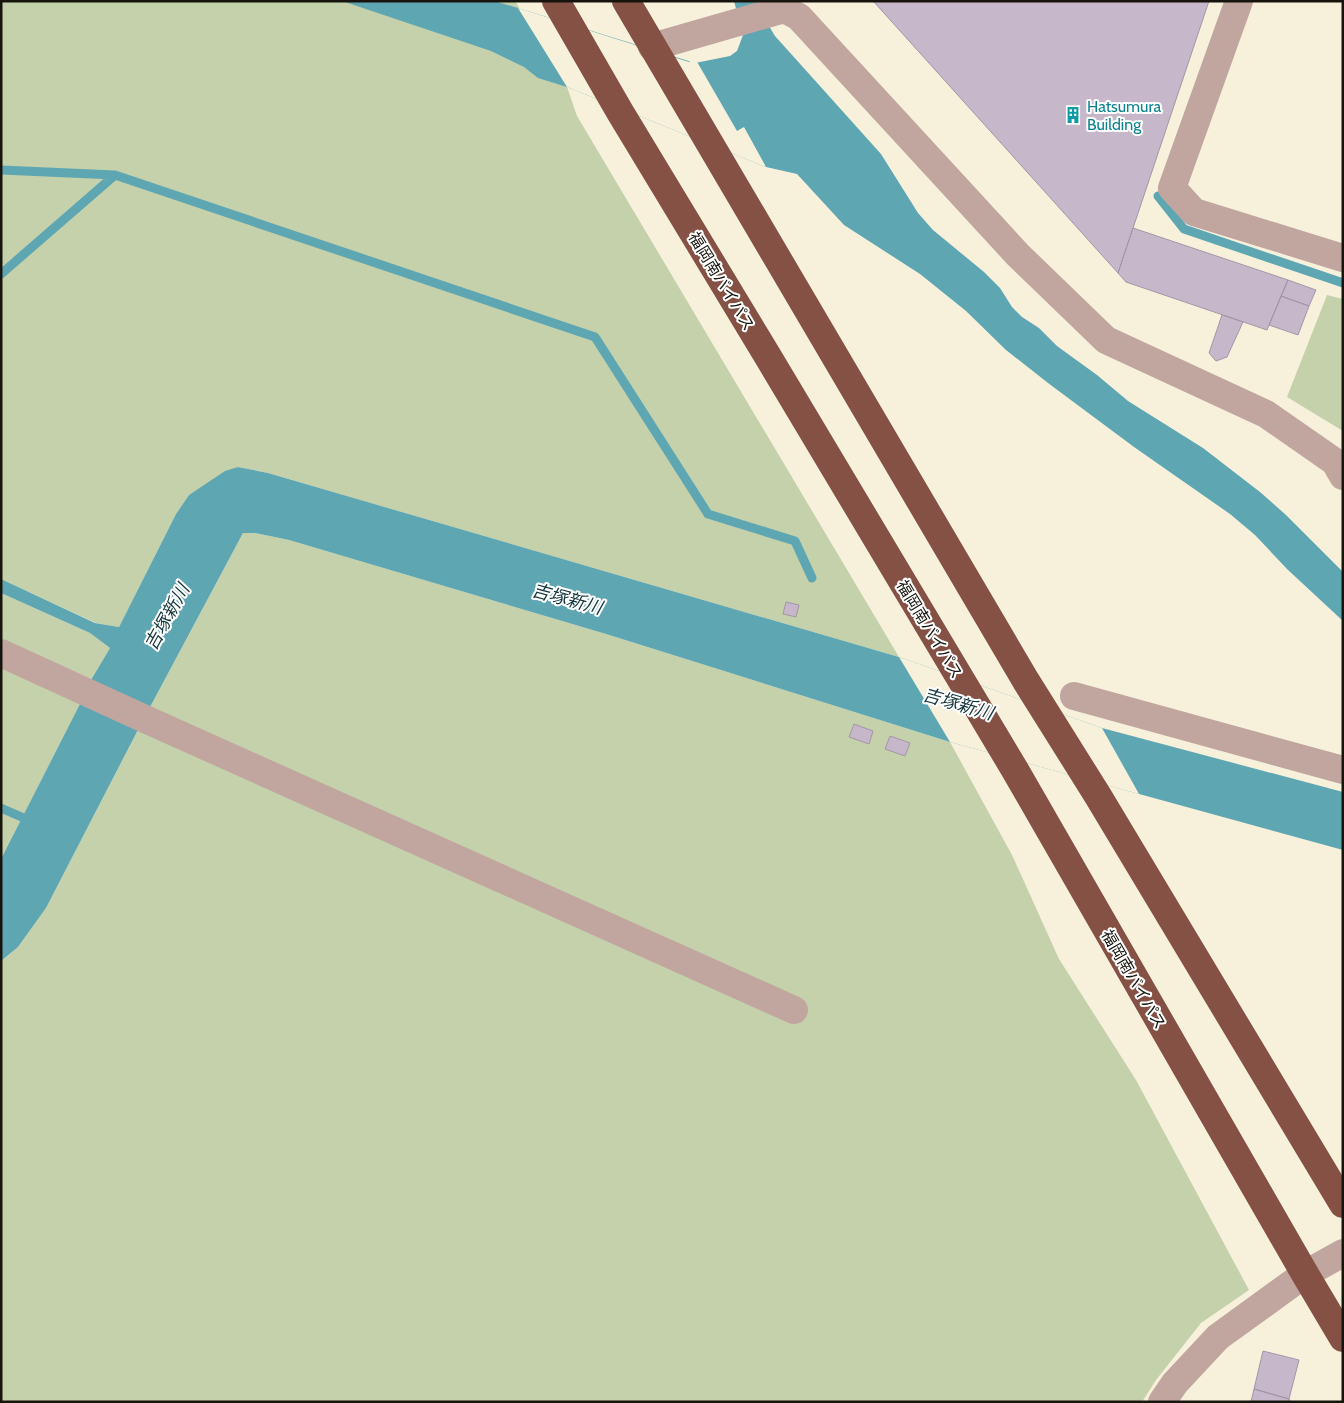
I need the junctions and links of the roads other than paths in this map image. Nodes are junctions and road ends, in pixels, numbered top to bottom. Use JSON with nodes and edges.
{"nodes":[{"id":1,"x":626,"y":1,"type":"edge"},
{"id":2,"x":1239,"y":1,"type":"edge"},
{"id":3,"x":561,"y":9,"type":"edge"},
{"id":4,"x":802,"y":9,"type":"edge"},
{"id":5,"x":652,"y":47,"type":"junction"},
{"id":6,"x":1343,"y":258,"type":"edge"},
{"id":7,"x":1343,"y":476,"type":"edge"},
{"id":8,"x":1,"y":652,"type":"edge"},
{"id":9,"x":1074,"y":696,"type":"dead end"},
{"id":10,"x":1343,"y":770,"type":"edge"},
{"id":11,"x":794,"y":1010,"type":"dead end"},
{"id":12,"x":1343,"y":1204,"type":"edge"},
{"id":13,"x":1343,"y":1253,"type":"edge"},
{"id":14,"x":1305,"y":1274,"type":"junction"},
{"id":15,"x":1343,"y":1338,"type":"edge"},
{"id":16,"x":1162,"y":1402,"type":"edge"}],
"edges":[{"from":1,"to":5,"type":"highway"},
{"from":2,"to":6,"type":"street"},
{"from":3,"to":14,"type":"highway","name":"福岡南バイパス"},
{"from":4,"to":5,"type":"street"},
{"from":4,"to":7,"type":"street"},
{"from":5,"to":12,"type":"highway"},
{"from":8,"to":11,"type":"street"},
{"from":9,"to":10,"type":"street"},
{"from":13,"to":14,"type":"street"},
{"from":14,"to":15,"type":"highway","name":"福岡南バイパス"},
{"from":14,"to":16,"type":"street"}]}
